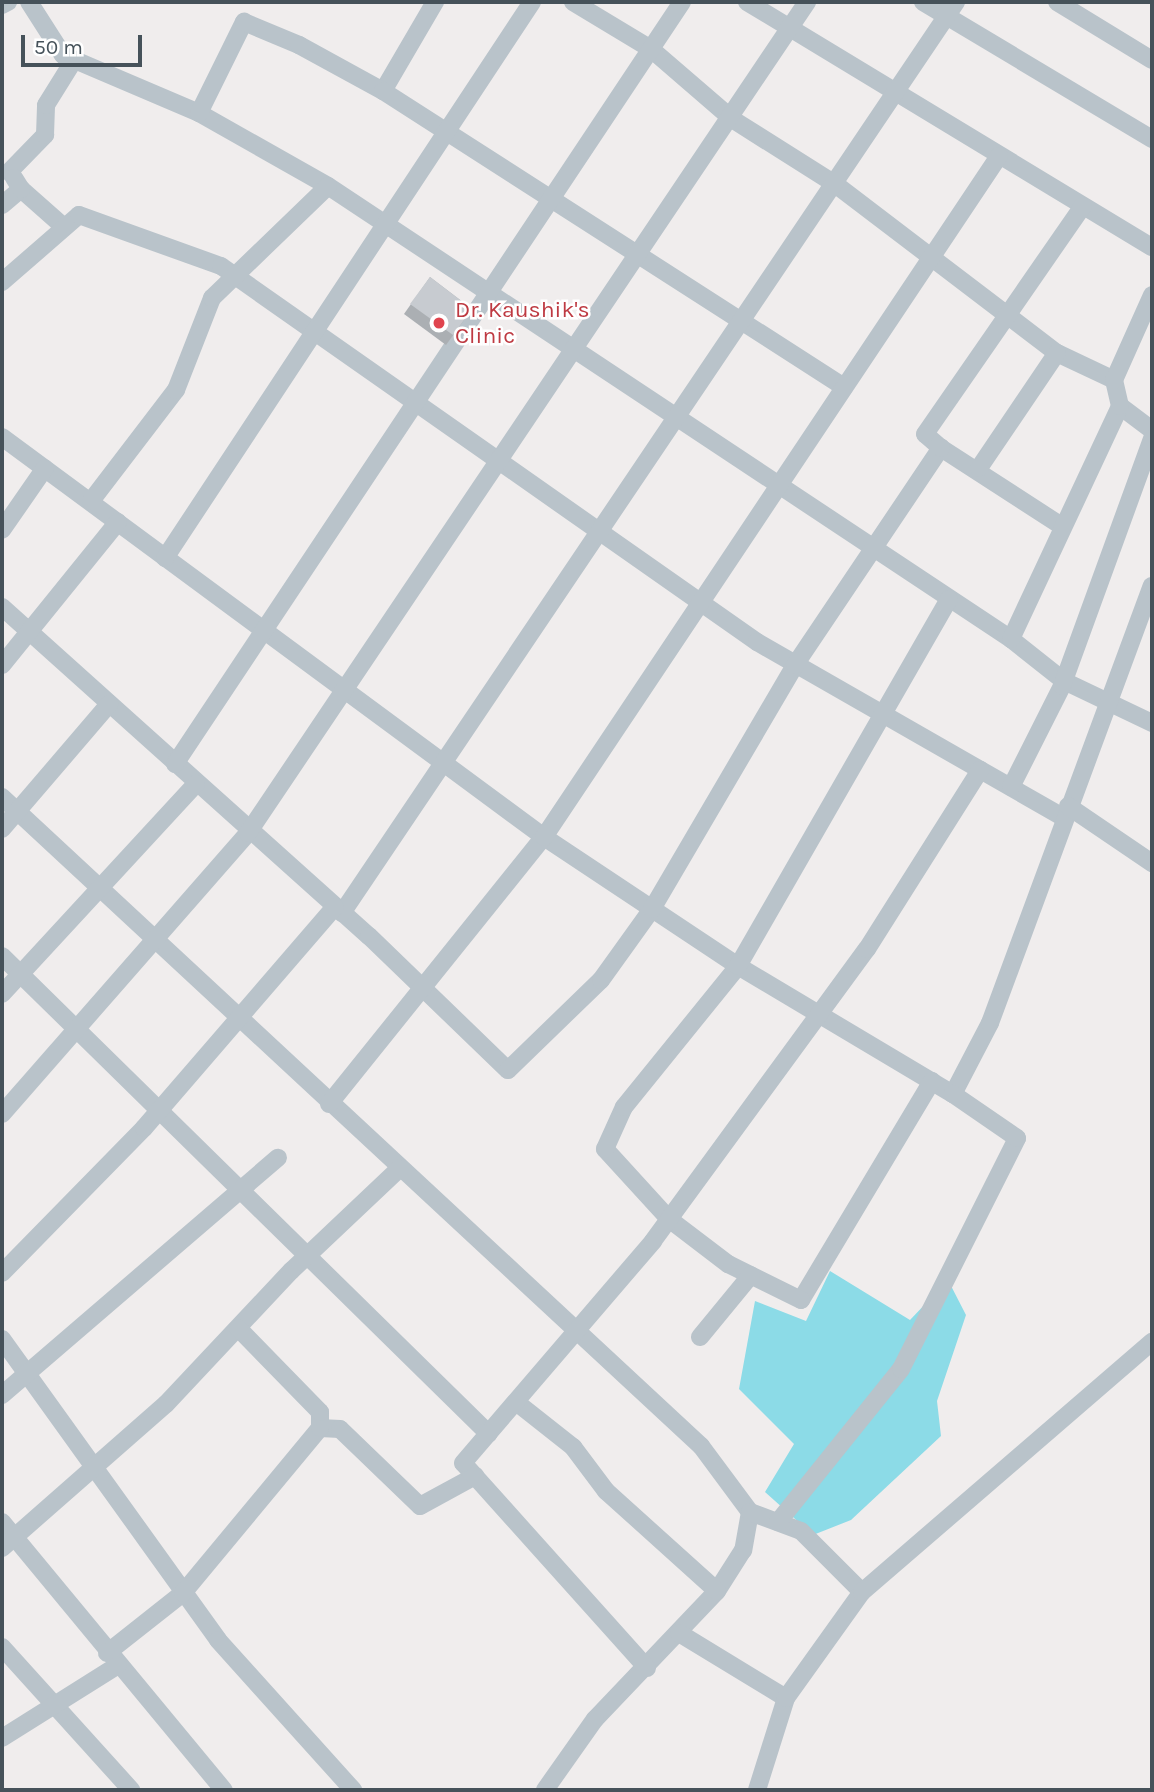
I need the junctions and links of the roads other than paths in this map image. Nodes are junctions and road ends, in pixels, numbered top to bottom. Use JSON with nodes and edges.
{"nodes":[{"id":1,"x":8,"y":2,"type":"edge"},
{"id":2,"x":29,"y":2,"type":"edge"},
{"id":3,"x":435,"y":2,"type":"edge"},
{"id":4,"x":532,"y":2,"type":"edge"},
{"id":5,"x":573,"y":2,"type":"edge"},
{"id":6,"x":682,"y":2,"type":"edge"},
{"id":7,"x":747,"y":2,"type":"edge"},
{"id":8,"x":807,"y":2,"type":"edge"},
{"id":9,"x":923,"y":2,"type":"edge"},
{"id":10,"x":1057,"y":2,"type":"edge"},
{"id":11,"x":2,"y":5,"type":"edge"},
{"id":12,"x":951,"y":9,"type":"edge"},
{"id":13,"x":1086,"y":9,"type":"edge"},
{"id":14,"x":791,"y":27,"type":"junction"},
{"id":15,"x":651,"y":49,"type":"junction"},
{"id":16,"x":1150,"y":54,"type":"edge"},
{"id":17,"x":74,"y":60,"type":"junction"},
{"id":18,"x":383,"y":91,"type":"junction"},
{"id":19,"x":896,"y":93,"type":"junction"},
{"id":20,"x":199,"y":113,"type":"junction"},
{"id":21,"x":732,"y":119,"type":"junction"},
{"id":22,"x":446,"y":132,"type":"junction"},
{"id":23,"x":1152,"y":139,"type":"edge"},
{"id":24,"x":999,"y":156,"type":"junction"},
{"id":25,"x":6,"y":169,"type":"edge"},
{"id":26,"x":835,"y":184,"type":"junction"},
{"id":27,"x":328,"y":186,"type":"junction"},
{"id":28,"x":21,"y":189,"type":"junction"},
{"id":29,"x":550,"y":201,"type":"junction"},
{"id":30,"x":2,"y":205,"type":"edge"},
{"id":31,"x":1083,"y":206,"type":"junction"},
{"id":32,"x":64,"y":228,"type":"junction"},
{"id":33,"x":384,"y":228,"type":"junction"},
{"id":34,"x":1152,"y":247,"type":"edge"},
{"id":35,"x":639,"y":256,"type":"junction"},
{"id":36,"x":2,"y":257,"type":"edge"},
{"id":37,"x":932,"y":259,"type":"junction"},
{"id":38,"x":231,"y":274,"type":"junction"},
{"id":39,"x":7,"y":277,"type":"edge"},
{"id":40,"x":489,"y":289,"type":"junction"},
{"id":41,"x":1152,"y":295,"type":"edge"},
{"id":42,"x":1006,"y":316,"type":"junction"},
{"id":43,"x":743,"y":321,"type":"junction"},
{"id":44,"x":314,"y":334,"type":"junction"},
{"id":45,"x":577,"y":347,"type":"junction"},
{"id":46,"x":1057,"y":353,"type":"junction"},
{"id":47,"x":1114,"y":380,"type":"junction"},
{"id":48,"x":844,"y":387,"type":"junction"},
{"id":49,"x":415,"y":399,"type":"junction"},
{"id":50,"x":1120,"y":406,"type":"junction"},
{"id":51,"x":678,"y":417,"type":"junction"},
{"id":52,"x":1152,"y":430,"type":"edge"},
{"id":53,"x":2,"y":437,"type":"edge"},
{"id":54,"x":1152,"y":439,"type":"edge"},
{"id":55,"x":941,"y":448,"type":"junction"},
{"id":56,"x":499,"y":464,"type":"junction"},
{"id":57,"x":45,"y":468,"type":"junction"},
{"id":58,"x":979,"y":468,"type":"junction"},
{"id":59,"x":777,"y":485,"type":"junction"},
{"id":60,"x":91,"y":501,"type":"junction"},
{"id":61,"x":118,"y":522,"type":"junction"},
{"id":62,"x":1063,"y":527,"type":"junction"},
{"id":63,"x":2,"y":530,"type":"edge"},
{"id":64,"x":598,"y":535,"type":"junction"},
{"id":65,"x":872,"y":549,"type":"junction"},
{"id":66,"x":165,"y":558,"type":"junction"},
{"id":67,"x":1152,"y":586,"type":"edge"},
{"id":68,"x":949,"y":598,"type":"junction"},
{"id":69,"x":698,"y":602,"type":"junction"},
{"id":70,"x":2,"y":607,"type":"edge"},
{"id":71,"x":263,"y":630,"type":"junction"},
{"id":72,"x":30,"y":632,"type":"junction"},
{"id":73,"x":1011,"y":639,"type":"junction"},
{"id":74,"x":2,"y":665,"type":"edge"},
{"id":75,"x":795,"y":665,"type":"junction"},
{"id":76,"x":1064,"y":681,"type":"junction"},
{"id":77,"x":347,"y":692,"type":"junction"},
{"id":78,"x":1108,"y":703,"type":"junction"},
{"id":79,"x":109,"y":705,"type":"junction"},
{"id":80,"x":886,"y":717,"type":"junction"},
{"id":81,"x":1152,"y":723,"type":"edge"},
{"id":82,"x":444,"y":763,"type":"junction"},
{"id":83,"x":175,"y":764,"type":"junction"},
{"id":84,"x":980,"y":770,"type":"junction"},
{"id":85,"x":196,"y":785,"type":"junction"},
{"id":86,"x":1011,"y":786,"type":"junction"},
{"id":87,"x":2,"y":797,"type":"edge"},
{"id":88,"x":18,"y":811,"type":"junction"},
{"id":89,"x":1066,"y":812,"type":"junction"},
{"id":90,"x":2,"y":828,"type":"edge"},
{"id":91,"x":248,"y":833,"type":"junction"},
{"id":92,"x":544,"y":837,"type":"junction"},
{"id":93,"x":1152,"y":863,"type":"edge"},
{"id":94,"x":102,"y":886,"type":"junction"},
{"id":95,"x":652,"y":909,"type":"junction"},
{"id":96,"x":339,"y":910,"type":"junction"},
{"id":97,"x":156,"y":939,"type":"junction"},
{"id":98,"x":2,"y":956,"type":"edge"},
{"id":99,"x":738,"y":966,"type":"junction"},
{"id":100,"x":20,"y":974,"type":"junction"},
{"id":101,"x":426,"y":991,"type":"junction"},
{"id":102,"x":2,"y":994,"type":"edge"},
{"id":103,"x":820,"y":1015,"type":"junction"},
{"id":104,"x":240,"y":1016,"type":"junction"},
{"id":105,"x":79,"y":1027,"type":"junction"},
{"id":106,"x":932,"y":1081,"type":"junction"},
{"id":107,"x":953,"y":1094,"type":"junction"},
{"id":108,"x":329,"y":1104,"type":"junction"},
{"id":109,"x":161,"y":1109,"type":"junction"},
{"id":110,"x":2,"y":1114,"type":"edge"},
{"id":111,"x":278,"y":1158,"type":"dead end"},
{"id":112,"x":399,"y":1169,"type":"junction"},
{"id":113,"x":239,"y":1193,"type":"junction"},
{"id":114,"x":669,"y":1219,"type":"junction"},
{"id":115,"x":309,"y":1254,"type":"junction"},
{"id":116,"x":2,"y":1272,"type":"edge"},
{"id":117,"x":751,"y":1275,"type":"junction"},
{"id":118,"x":238,"y":1328,"type":"junction"},
{"id":119,"x":575,"y":1332,"type":"junction"},
{"id":120,"x":700,"y":1337,"type":"dead end"},
{"id":121,"x":2,"y":1339,"type":"edge"},
{"id":122,"x":1152,"y":1342,"type":"edge"},
{"id":123,"x":26,"y":1376,"type":"junction"},
{"id":124,"x":2,"y":1395,"type":"edge"},
{"id":125,"x":516,"y":1402,"type":"junction"},
{"id":126,"x":320,"y":1428,"type":"junction"},
{"id":127,"x":489,"y":1434,"type":"junction"},
{"id":128,"x":92,"y":1469,"type":"junction"},
{"id":129,"x":475,"y":1476,"type":"junction"},
{"id":130,"x":750,"y":1512,"type":"junction"},
{"id":131,"x":2,"y":1522,"type":"edge"},
{"id":132,"x":778,"y":1522,"type":"junction"},
{"id":133,"x":8,"y":1543,"type":"edge"},
{"id":134,"x":717,"y":1591,"type":"junction"},
{"id":135,"x":862,"y":1592,"type":"junction"},
{"id":136,"x":183,"y":1593,"type":"junction"},
{"id":137,"x":679,"y":1633,"type":"junction"},
{"id":138,"x":2,"y":1647,"type":"edge"},
{"id":139,"x":112,"y":1659,"type":"junction"},
{"id":140,"x":647,"y":1668,"type":"junction"},
{"id":141,"x":786,"y":1698,"type":"junction"},
{"id":142,"x":53,"y":1705,"type":"junction"},
{"id":143,"x":2,"y":1738,"type":"edge"},
{"id":144,"x":131,"y":1790,"type":"edge"},
{"id":145,"x":224,"y":1790,"type":"edge"},
{"id":146,"x":353,"y":1790,"type":"edge"},
{"id":147,"x":545,"y":1790,"type":"edge"},
{"id":148,"x":757,"y":1790,"type":"edge"}],
"edges":[{"from":1,"to":11,"type":"street"},
{"from":2,"to":17,"type":"street"},
{"from":3,"to":18,"type":"street"},
{"from":4,"to":22,"type":"street"},
{"from":5,"to":15,"type":"street"},
{"from":6,"to":15,"type":"street"},
{"from":7,"to":14,"type":"street"},
{"from":8,"to":14,"type":"street"},
{"from":9,"to":12,"type":"street"},
{"from":10,"to":13,"type":"street"},
{"from":12,"to":19,"type":"street"},
{"from":12,"to":23,"type":"street"},
{"from":13,"to":16,"type":"street"},
{"from":14,"to":19,"type":"street"},
{"from":14,"to":21,"type":"street"},
{"from":15,"to":21,"type":"street"},
{"from":15,"to":29,"type":"street"},
{"from":17,"to":20,"type":"street"},
{"from":17,"to":25,"type":"street"},
{"from":18,"to":20,"type":"street"},
{"from":18,"to":22,"type":"street"},
{"from":19,"to":24,"type":"street"},
{"from":19,"to":26,"type":"street"},
{"from":20,"to":27,"type":"street"},
{"from":21,"to":26,"type":"street"},
{"from":21,"to":35,"type":"street"},
{"from":22,"to":29,"type":"street"},
{"from":22,"to":33,"type":"street"},
{"from":24,"to":31,"type":"street"},
{"from":24,"to":37,"type":"street"},
{"from":25,"to":28,"type":"street"},
{"from":26,"to":37,"type":"street"},
{"from":26,"to":43,"type":"street"},
{"from":27,"to":33,"type":"street"},
{"from":27,"to":38,"type":"street"},
{"from":28,"to":30,"type":"street"},
{"from":28,"to":32,"type":"street"},
{"from":29,"to":35,"type":"street"},
{"from":29,"to":40,"type":"street"},
{"from":31,"to":34,"type":"street"},
{"from":31,"to":42,"type":"street"},
{"from":32,"to":38,"type":"street"},
{"from":32,"to":39,"type":"street"},
{"from":33,"to":40,"type":"street"},
{"from":33,"to":44,"type":"street"},
{"from":35,"to":43,"type":"street"},
{"from":35,"to":45,"type":"street"},
{"from":36,"to":39,"type":"street"},
{"from":37,"to":42,"type":"street"},
{"from":37,"to":48,"type":"street"},
{"from":38,"to":44,"type":"street"},
{"from":38,"to":60,"type":"street"},
{"from":40,"to":45,"type":"street"},
{"from":40,"to":49,"type":"street"},
{"from":41,"to":47,"type":"street"},
{"from":42,"to":46,"type":"street"},
{"from":42,"to":55,"type":"street"},
{"from":43,"to":48,"type":"street"},
{"from":43,"to":51,"type":"street"},
{"from":44,"to":49,"type":"street"},
{"from":44,"to":66,"type":"street"},
{"from":45,"to":51,"type":"street"},
{"from":45,"to":56,"type":"street"},
{"from":46,"to":47,"type":"street"},
{"from":46,"to":58,"type":"street"},
{"from":47,"to":50,"type":"street"},
{"from":48,"to":59,"type":"street"},
{"from":49,"to":56,"type":"street"},
{"from":49,"to":71,"type":"street"},
{"from":50,"to":52,"type":"street"},
{"from":50,"to":62,"type":"street"},
{"from":51,"to":59,"type":"street"},
{"from":51,"to":64,"type":"street"},
{"from":53,"to":57,"type":"street"},
{"from":54,"to":76,"type":"street"},
{"from":55,"to":58,"type":"street"},
{"from":55,"to":65,"type":"street"},
{"from":56,"to":64,"type":"street"},
{"from":56,"to":77,"type":"street"},
{"from":57,"to":60,"type":"street"},
{"from":57,"to":63,"type":"street"},
{"from":58,"to":62,"type":"street"},
{"from":59,"to":65,"type":"street"},
{"from":59,"to":69,"type":"street"},
{"from":60,"to":61,"type":"street"},
{"from":61,"to":66,"type":"street"},
{"from":61,"to":72,"type":"street"},
{"from":62,"to":73,"type":"street"},
{"from":64,"to":69,"type":"street"},
{"from":64,"to":82,"type":"street"},
{"from":65,"to":68,"type":"street"},
{"from":65,"to":75,"type":"street"},
{"from":66,"to":71,"type":"street"},
{"from":67,"to":78,"type":"street"},
{"from":68,"to":73,"type":"street"},
{"from":68,"to":80,"type":"street"},
{"from":69,"to":75,"type":"street"},
{"from":69,"to":92,"type":"street"},
{"from":70,"to":72,"type":"street"},
{"from":71,"to":77,"type":"street"},
{"from":71,"to":83,"type":"street"},
{"from":72,"to":74,"type":"street"},
{"from":72,"to":79,"type":"street"},
{"from":73,"to":76,"type":"street"},
{"from":75,"to":80,"type":"street"},
{"from":75,"to":95,"type":"street"},
{"from":76,"to":78,"type":"street"},
{"from":76,"to":86,"type":"street"},
{"from":77,"to":82,"type":"street"},
{"from":77,"to":91,"type":"street"},
{"from":78,"to":81,"type":"street"},
{"from":78,"to":89,"type":"street"},
{"from":79,"to":83,"type":"street"},
{"from":79,"to":88,"type":"street"},
{"from":80,"to":84,"type":"street"},
{"from":80,"to":99,"type":"street"},
{"from":82,"to":92,"type":"street"},
{"from":82,"to":96,"type":"street"},
{"from":83,"to":85,"type":"street"},
{"from":84,"to":86,"type":"street"},
{"from":84,"to":103,"type":"street"},
{"from":85,"to":91,"type":"street"},
{"from":85,"to":94,"type":"street"},
{"from":86,"to":89,"type":"street"},
{"from":87,"to":88,"type":"street"},
{"from":88,"to":90,"type":"street"},
{"from":88,"to":94,"type":"street"},
{"from":89,"to":93,"type":"street"},
{"from":89,"to":107,"type":"street"},
{"from":91,"to":96,"type":"street"},
{"from":91,"to":97,"type":"street"},
{"from":92,"to":95,"type":"street"},
{"from":92,"to":101,"type":"street"},
{"from":94,"to":97,"type":"street"},
{"from":94,"to":100,"type":"street"},
{"from":95,"to":99,"type":"street"},
{"from":95,"to":101,"type":"street"},
{"from":96,"to":101,"type":"street"},
{"from":96,"to":104,"type":"street"},
{"from":97,"to":104,"type":"street"},
{"from":97,"to":105,"type":"street"},
{"from":98,"to":100,"type":"street"},
{"from":99,"to":103,"type":"street"},
{"from":99,"to":114,"type":"street"},
{"from":100,"to":102,"type":"street"},
{"from":100,"to":105,"type":"street"},
{"from":101,"to":108,"type":"street"},
{"from":103,"to":106,"type":"street"},
{"from":103,"to":114,"type":"street"},
{"from":104,"to":108,"type":"street"},
{"from":104,"to":109,"type":"street"},
{"from":105,"to":109,"type":"street"},
{"from":105,"to":110,"type":"street"},
{"from":106,"to":107,"type":"street"},
{"from":106,"to":117,"type":"street"},
{"from":107,"to":132,"type":"street"},
{"from":108,"to":112,"type":"street"},
{"from":109,"to":113,"type":"street"},
{"from":109,"to":116,"type":"street"},
{"from":111,"to":113,"type":"street"},
{"from":112,"to":115,"type":"street"},
{"from":112,"to":119,"type":"street"},
{"from":113,"to":115,"type":"street"},
{"from":113,"to":123,"type":"street"},
{"from":114,"to":117,"type":"street"},
{"from":114,"to":119,"type":"street"},
{"from":115,"to":118,"type":"street"},
{"from":115,"to":127,"type":"street"},
{"from":117,"to":120,"type":"street"},
{"from":118,"to":126,"type":"street"},
{"from":118,"to":128,"type":"street"},
{"from":119,"to":125,"type":"street"},
{"from":119,"to":130,"type":"street"},
{"from":121,"to":123,"type":"street"},
{"from":122,"to":135,"type":"street"},
{"from":123,"to":124,"type":"street"},
{"from":123,"to":128,"type":"street"},
{"from":125,"to":127,"type":"street"},
{"from":125,"to":134,"type":"street"},
{"from":126,"to":129,"type":"street"},
{"from":126,"to":136,"type":"street"},
{"from":127,"to":129,"type":"street"},
{"from":128,"to":133,"type":"street"},
{"from":128,"to":136,"type":"street"},
{"from":129,"to":140,"type":"street"},
{"from":130,"to":132,"type":"street"},
{"from":130,"to":134,"type":"street"},
{"from":131,"to":133,"type":"street"},
{"from":132,"to":135,"type":"street"},
{"from":133,"to":139,"type":"street"},
{"from":134,"to":137,"type":"street"},
{"from":135,"to":141,"type":"street"},
{"from":136,"to":139,"type":"street"},
{"from":136,"to":146,"type":"street"},
{"from":137,"to":140,"type":"street"},
{"from":137,"to":141,"type":"street"},
{"from":138,"to":142,"type":"street"},
{"from":139,"to":142,"type":"street"},
{"from":139,"to":145,"type":"street"},
{"from":140,"to":147,"type":"street"},
{"from":141,"to":148,"type":"street"},
{"from":142,"to":143,"type":"street"},
{"from":142,"to":144,"type":"street"}]}
